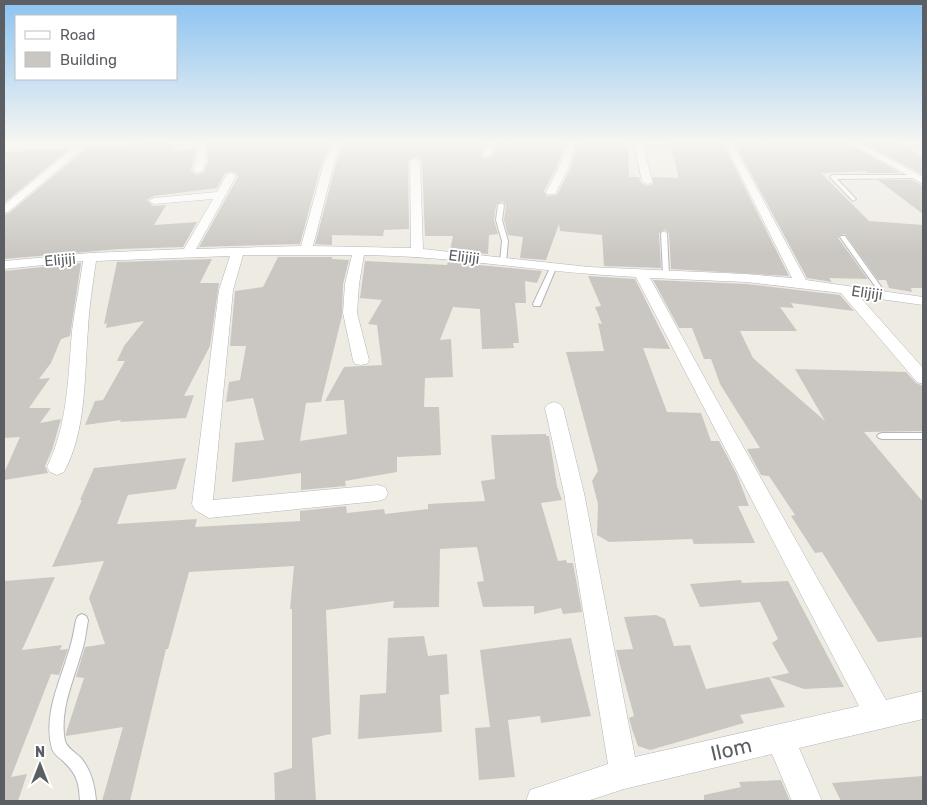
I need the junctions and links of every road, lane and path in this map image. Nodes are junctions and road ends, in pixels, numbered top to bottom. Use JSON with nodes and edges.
{"nodes":[{"id":1,"x":40,"y":180,"type":"edge"},
{"id":2,"x":229,"y":180,"type":"edge"},
{"id":3,"x":325,"y":180,"type":"edge"},
{"id":4,"x":416,"y":180,"type":"edge"},
{"id":5,"x":557,"y":180,"type":"edge"},
{"id":6,"x":747,"y":180,"type":"edge"},
{"id":7,"x":835,"y":180,"type":"edge"},
{"id":8,"x":551,"y":192,"type":"dead end"},
{"id":9,"x":220,"y":195,"type":"junction"},
{"id":10,"x":854,"y":199,"type":"dead end"},
{"id":11,"x":154,"y":202,"type":"dead end"},
{"id":12,"x":501,"y":205,"type":"dead end"},
{"id":13,"x":4,"y":210,"type":"edge"},
{"id":14,"x":664,"y":233,"type":"dead end"},
{"id":15,"x":843,"y":237,"type":"dead end"},
{"id":16,"x":306,"y":250,"type":"junction"},
{"id":17,"x":359,"y":250,"type":"junction"},
{"id":18,"x":417,"y":252,"type":"junction"},
{"id":19,"x":188,"y":253,"type":"junction"},
{"id":20,"x":237,"y":253,"type":"junction"},
{"id":21,"x":90,"y":257,"type":"junction"},
{"id":22,"x":503,"y":262,"type":"junction"},
{"id":23,"x":4,"y":265,"type":"edge"},
{"id":24,"x":553,"y":268,"type":"junction"},
{"id":25,"x":641,"y":274,"type":"junction"},
{"id":26,"x":666,"y":275,"type":"junction"},
{"id":27,"x":801,"y":283,"type":"junction"},
{"id":28,"x":846,"y":290,"type":"junction"},
{"id":29,"x":884,"y":295,"type":"junction"},
{"id":30,"x":923,"y":301,"type":"edge"},
{"id":31,"x":537,"y":304,"type":"dead end"},
{"id":32,"x":361,"y":360,"type":"dead end"},
{"id":33,"x":923,"y":378,"type":"edge"},
{"id":34,"x":554,"y":408,"type":"dead end"},
{"id":35,"x":882,"y":436,"type":"dead end"},
{"id":36,"x":923,"y":436,"type":"edge"},
{"id":37,"x":57,"y":467,"type":"dead end"},
{"id":38,"x":378,"y":494,"type":"dead end"},
{"id":39,"x":82,"y":620,"type":"dead end"},
{"id":40,"x":923,"y":705,"type":"edge"},
{"id":41,"x":880,"y":715,"type":"junction"},
{"id":42,"x":780,"y":738,"type":"junction"},
{"id":43,"x":624,"y":774,"type":"junction"},
{"id":44,"x":88,"y":801,"type":"edge"},
{"id":45,"x":541,"y":801,"type":"edge"},
{"id":46,"x":807,"y":801,"type":"edge"}],
"edges":[{"from":1,"to":13,"type":"street"},
{"from":2,"to":9,"type":"street"},
{"from":3,"to":16,"type":"street"},
{"from":4,"to":18,"type":"street"},
{"from":5,"to":8,"type":"street"},
{"from":6,"to":27,"type":"street"},
{"from":7,"to":10,"type":"lane"},
{"from":9,"to":11,"type":"street"},
{"from":9,"to":19,"type":"street"},
{"from":12,"to":22,"type":"lane"},
{"from":14,"to":26,"type":"lane"},
{"from":15,"to":29,"type":"lane"},
{"from":16,"to":17,"type":"street","name":"Elijiji"},
{"from":16,"to":20,"type":"street","name":"Elijiji"},
{"from":17,"to":18,"type":"street","name":"Elijiji"},
{"from":17,"to":32,"type":"street"},
{"from":18,"to":22,"type":"street","name":"Elijiji"},
{"from":19,"to":20,"type":"street","name":"Elijiji"},
{"from":19,"to":21,"type":"street","name":"Elijiji"},
{"from":20,"to":38,"type":"street"},
{"from":21,"to":23,"type":"street","name":"Elijiji"},
{"from":21,"to":37,"type":"street"},
{"from":22,"to":24,"type":"street","name":"Elijiji"},
{"from":24,"to":25,"type":"street","name":"Elijiji"},
{"from":24,"to":31,"type":"lane"},
{"from":25,"to":26,"type":"street","name":"Elijiji"},
{"from":25,"to":41,"type":"street"},
{"from":26,"to":27,"type":"street","name":"Elijiji"},
{"from":27,"to":28,"type":"street","name":"Elijiji"},
{"from":28,"to":29,"type":"street","name":"Elijiji"},
{"from":28,"to":33,"type":"street"},
{"from":29,"to":30,"type":"street","name":"Elijiji"},
{"from":34,"to":43,"type":"street"},
{"from":35,"to":36,"type":"lane"},
{"from":39,"to":44,"type":"lane"},
{"from":40,"to":41,"type":"street","name":"Ilom"},
{"from":41,"to":42,"type":"street","name":"Ilom"},
{"from":42,"to":43,"type":"street","name":"Ilom"},
{"from":42,"to":46,"type":"street"},
{"from":43,"to":45,"type":"street","name":"Ilom"}]}
